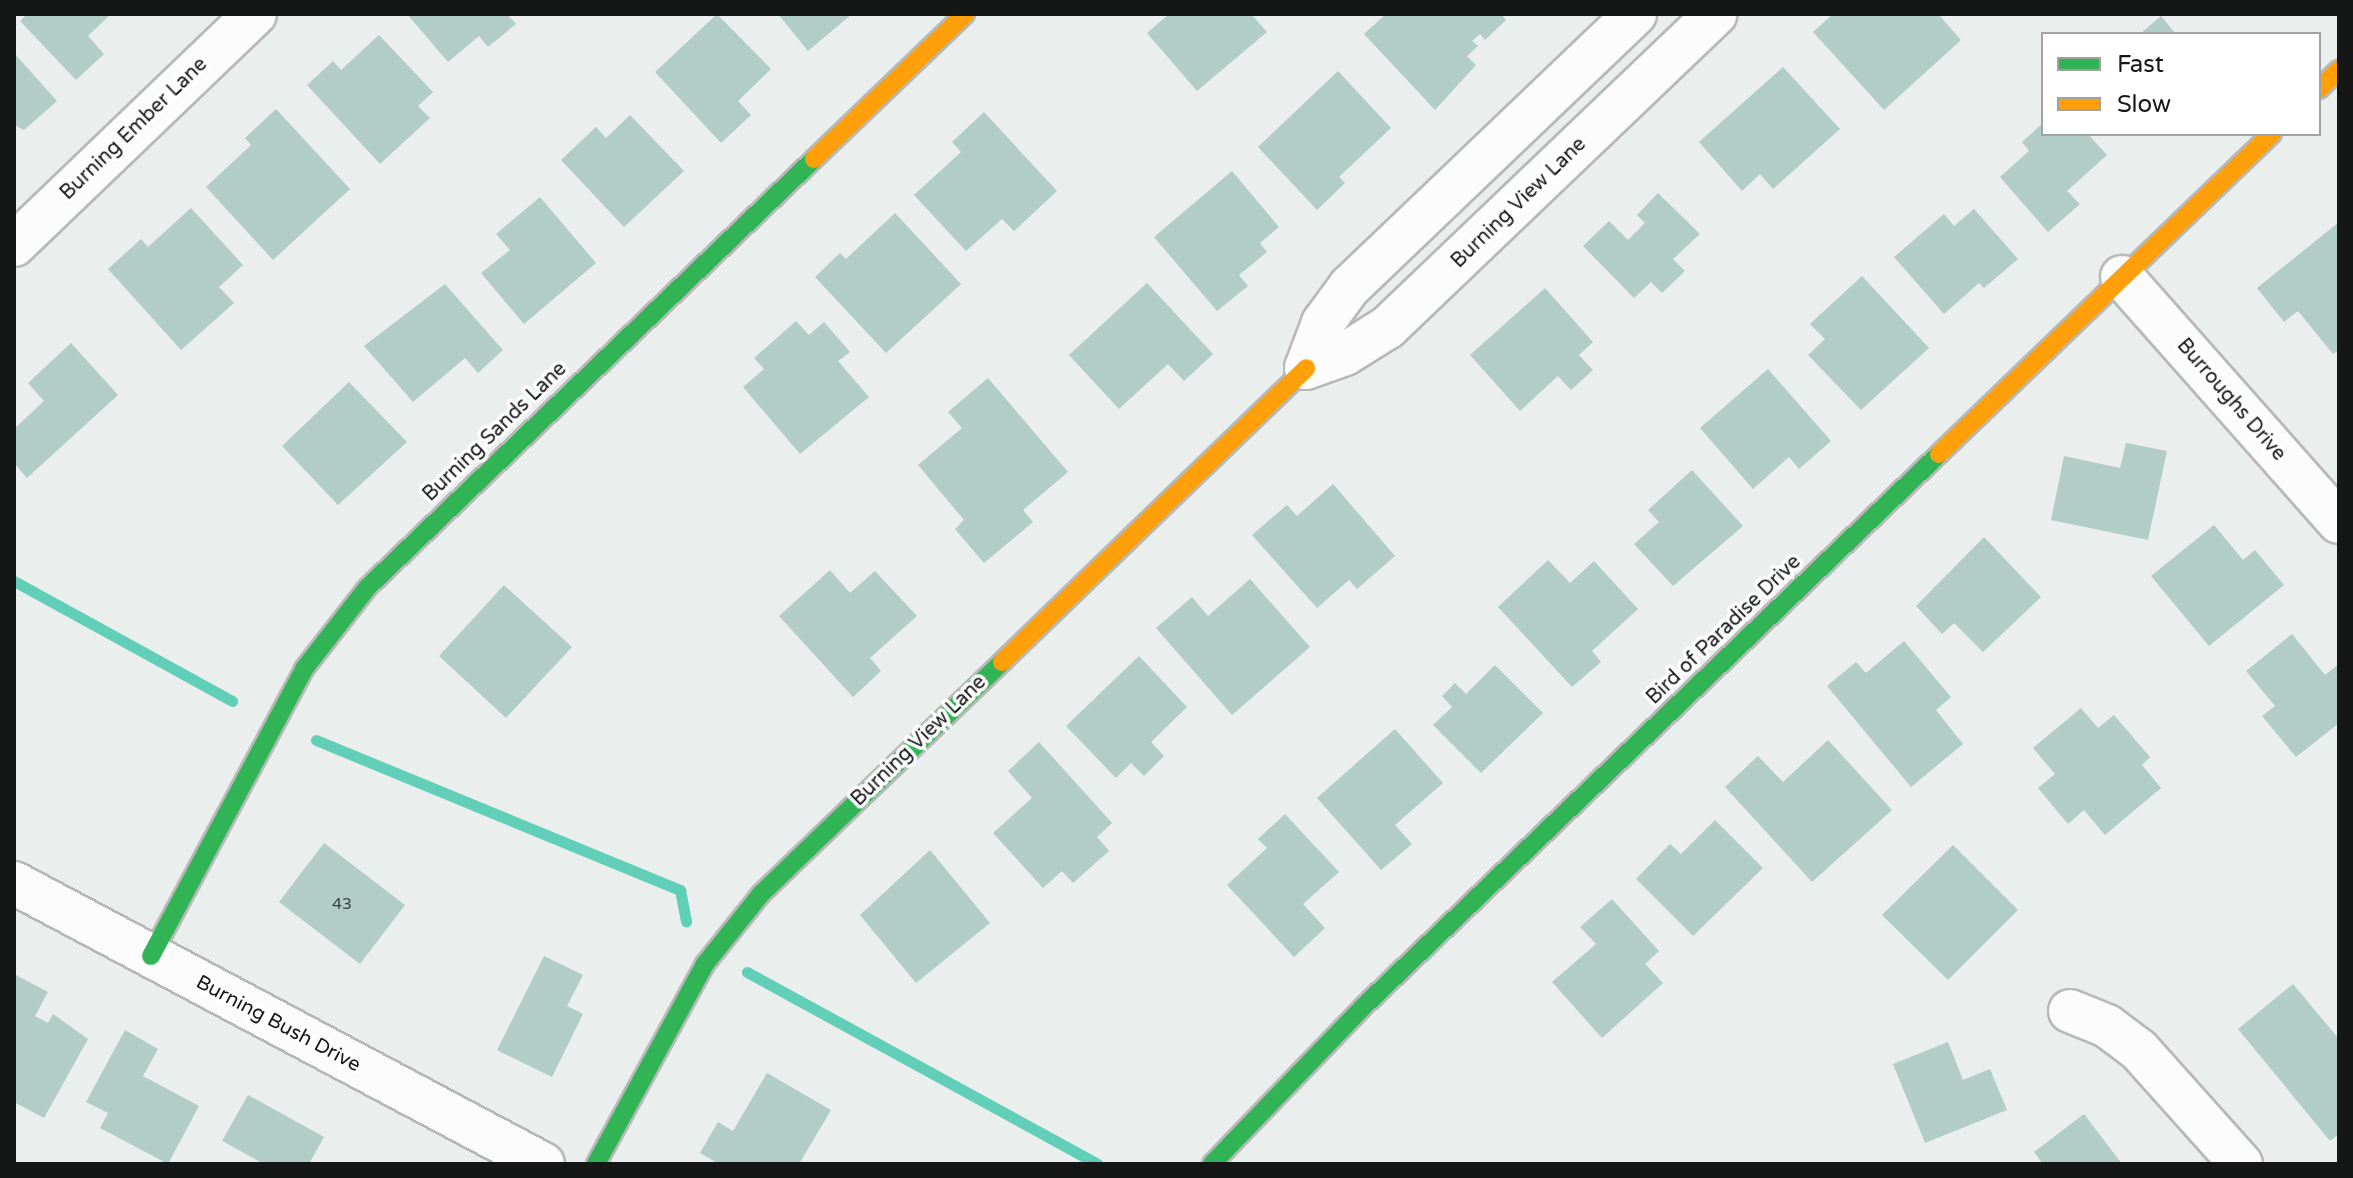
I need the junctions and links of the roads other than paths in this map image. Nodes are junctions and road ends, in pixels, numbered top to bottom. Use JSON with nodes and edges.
{"nodes":[{"id":1,"x":255,"y":14,"type":"edge"},
{"id":2,"x":965,"y":14,"type":"edge"},
{"id":3,"x":1635,"y":14,"type":"edge"},
{"id":4,"x":1716,"y":14,"type":"edge"},
{"id":5,"x":2339,"y":70,"type":"edge"},
{"id":6,"x":2321,"y":87,"type":"edge"},
{"id":7,"x":2270,"y":136,"type":"edge"},
{"id":8,"x":14,"y":245,"type":"edge"},
{"id":9,"x":2122,"y":277,"type":"junction"},
{"id":10,"x":1306,"y":368,"type":"junction"},
{"id":11,"x":2339,"y":522,"type":"edge"},
{"id":12,"x":14,"y":883,"type":"edge"},
{"id":13,"x":151,"y":956,"type":"junction"},
{"id":14,"x":2070,"y":1011,"type":"dead end"},
{"id":15,"x":543,"y":1164,"type":"edge"},
{"id":16,"x":596,"y":1164,"type":"edge"},
{"id":17,"x":1212,"y":1164,"type":"edge"},
{"id":18,"x":2241,"y":1164,"type":"edge"}],
"edges":[{"from":1,"to":8,"type":"street","name":"Burning Ember Lane"},
{"from":2,"to":13,"type":"street","name":"Burning Sands Lane"},
{"from":3,"to":10,"type":"street","name":"Burning View Lane"},
{"from":4,"to":10,"type":"street","name":"Burning View Lane"},
{"from":5,"to":6,"type":"street"},
{"from":7,"to":9,"type":"street","name":"Bird of Paradise Drive"},
{"from":9,"to":11,"type":"street","name":"Burroughs Drive"},
{"from":9,"to":17,"type":"street","name":"Bird of Paradise Drive"},
{"from":10,"to":16,"type":"street","name":"Burning View Lane"},
{"from":12,"to":13,"type":"street","name":"Burning Bush Drive"},
{"from":13,"to":15,"type":"street","name":"Burning Bush Drive"},
{"from":14,"to":18,"type":"street"}]}
